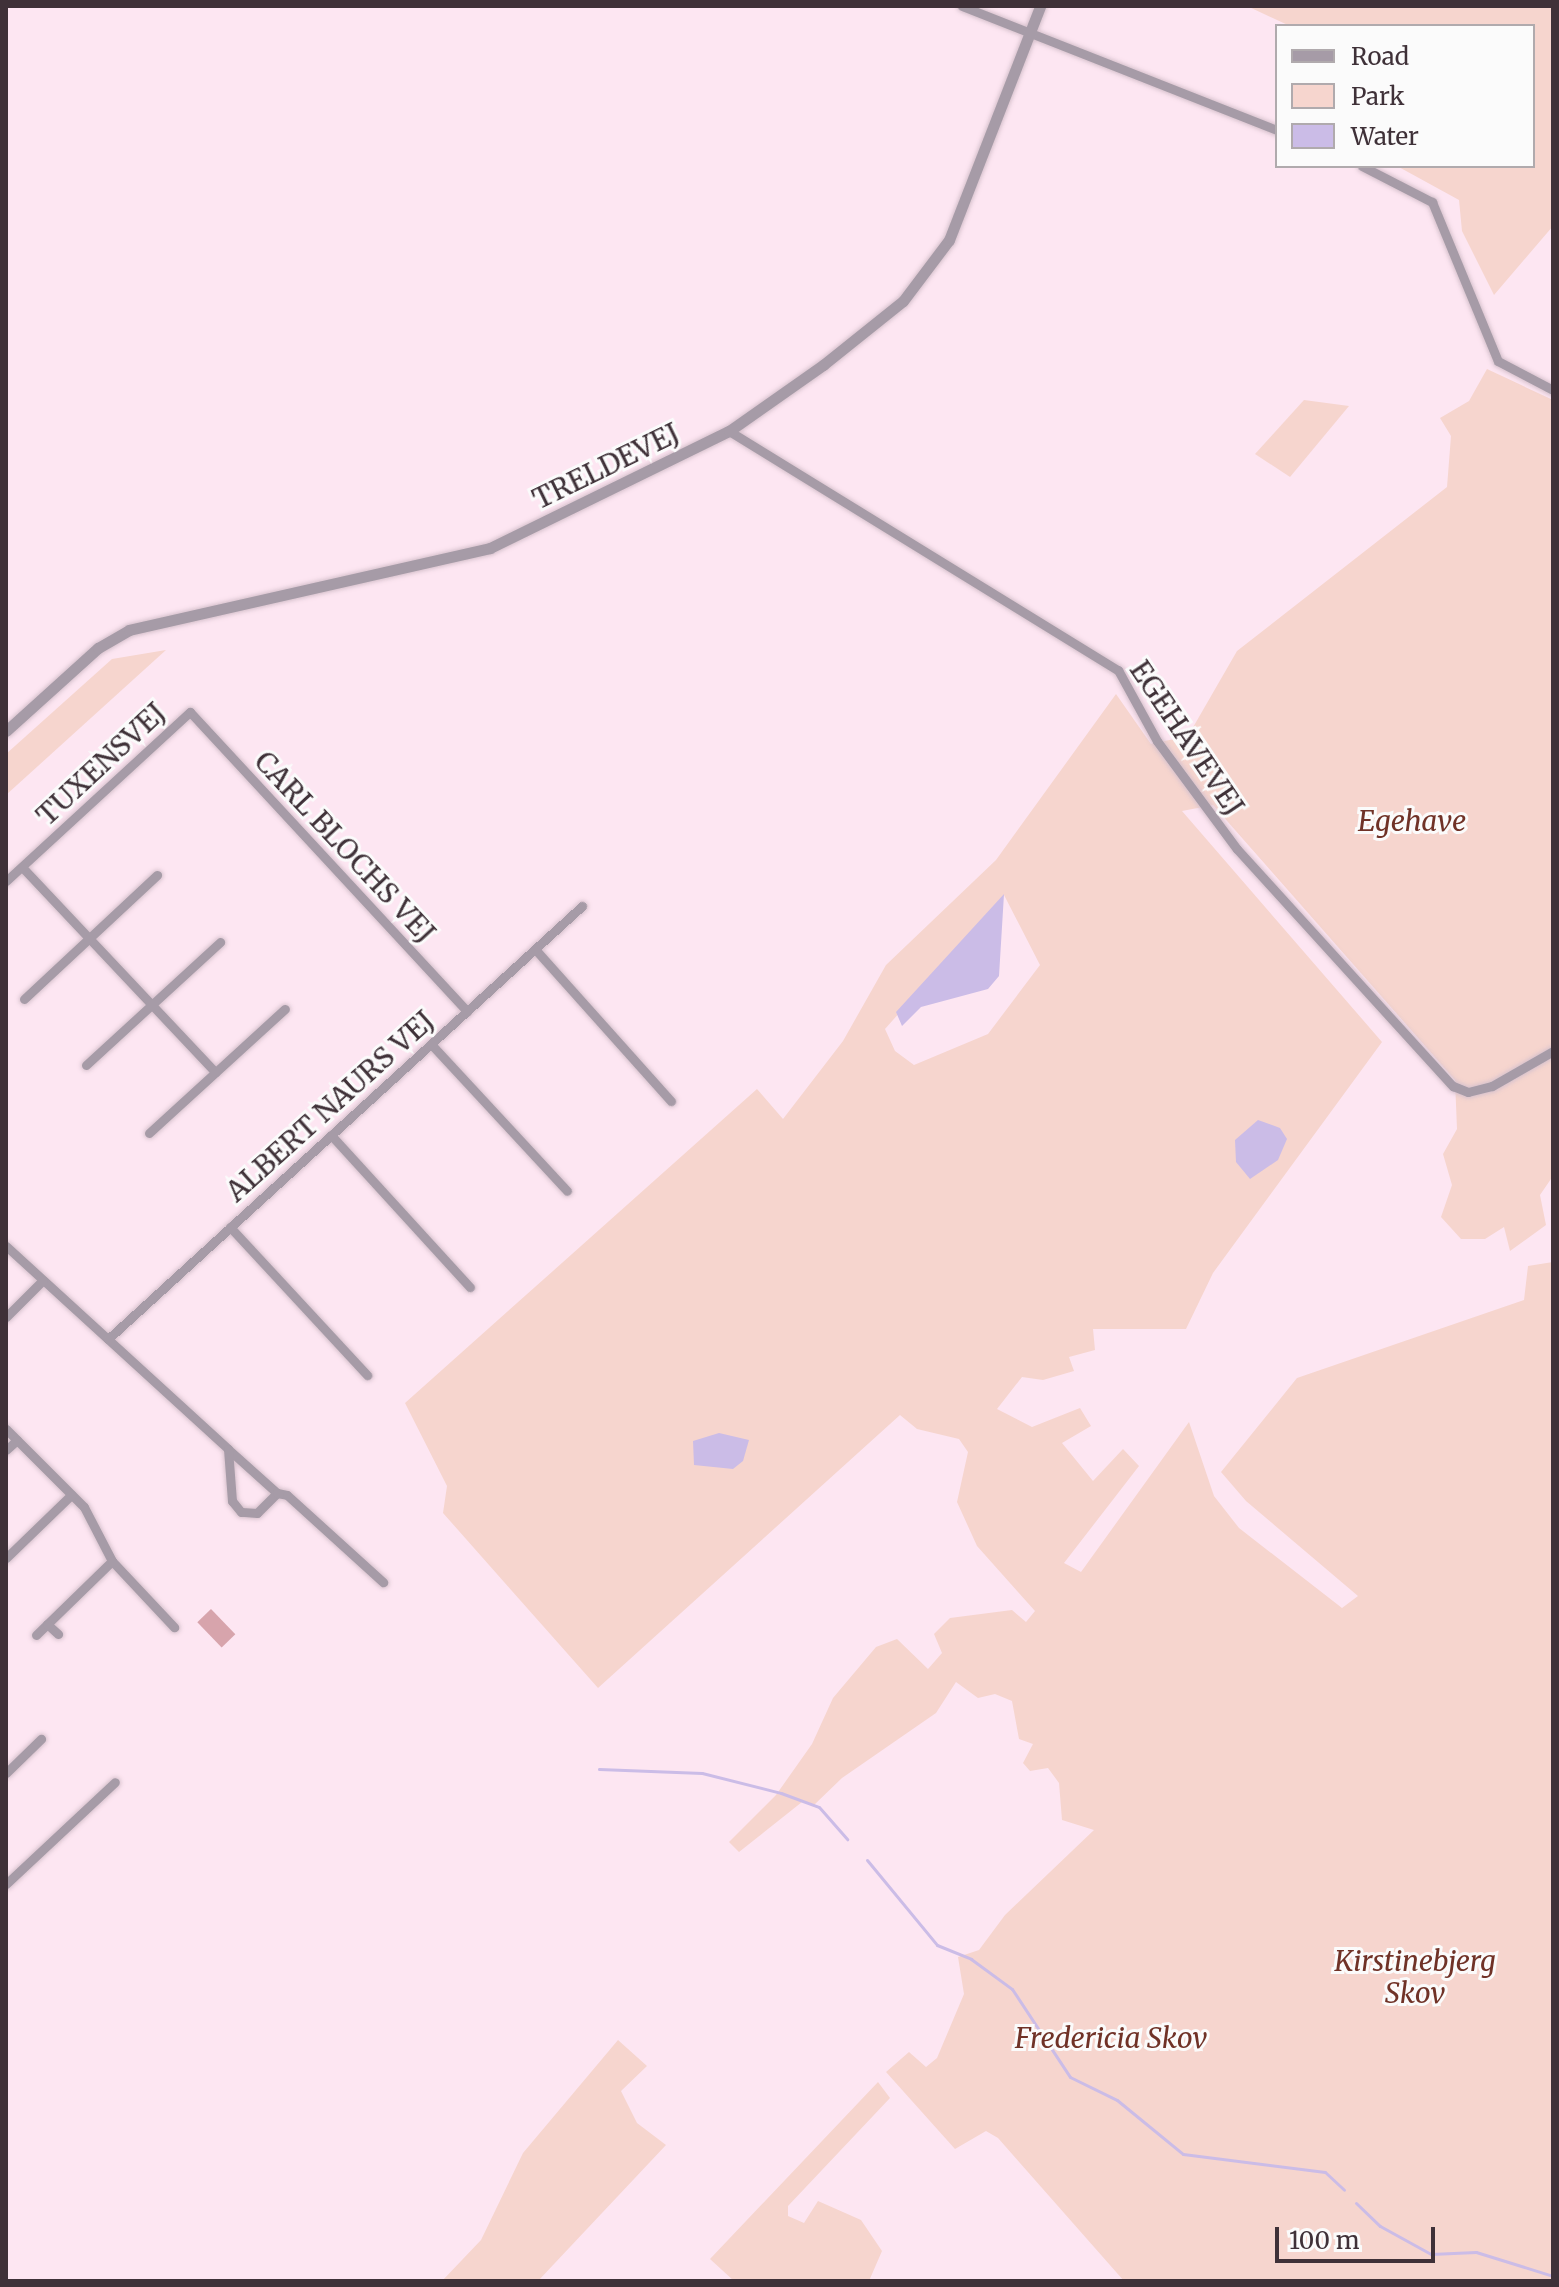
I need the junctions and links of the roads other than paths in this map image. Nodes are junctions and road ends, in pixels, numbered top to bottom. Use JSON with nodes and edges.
{"nodes":[{"id":1,"x":962,"y":6,"type":"edge"},
{"id":2,"x":1040,"y":6,"type":"edge"},
{"id":3,"x":1030,"y":31,"type":"junction"},
{"id":4,"x":1275,"y":129,"type":"edge"},
{"id":5,"x":1366,"y":168,"type":"edge"},
{"id":6,"x":1553,"y":390,"type":"edge"},
{"id":7,"x":729,"y":431,"type":"junction"},
{"id":8,"x":190,"y":712,"type":"joint"},
{"id":9,"x":6,"y":731,"type":"edge"},
{"id":10,"x":22,"y":867,"type":"junction"},
{"id":11,"x":157,"y":875,"type":"dead end"},
{"id":12,"x":6,"y":881,"type":"edge"},
{"id":13,"x":582,"y":906,"type":"dead end"},
{"id":14,"x":89,"y":938,"type":"junction"},
{"id":15,"x":220,"y":942,"type":"dead end"},
{"id":16,"x":535,"y":949,"type":"junction"},
{"id":17,"x":24,"y":999,"type":"dead end"},
{"id":18,"x":153,"y":1006,"type":"junction"},
{"id":19,"x":285,"y":1009,"type":"dead end"},
{"id":20,"x":467,"y":1011,"type":"junction"},
{"id":21,"x":431,"y":1044,"type":"junction"},
{"id":22,"x":1553,"y":1051,"type":"edge"},
{"id":23,"x":86,"y":1065,"type":"dead end"},
{"id":24,"x":215,"y":1072,"type":"junction"},
{"id":25,"x":671,"y":1101,"type":"dead end"},
{"id":26,"x":149,"y":1133,"type":"dead end"},
{"id":27,"x":331,"y":1135,"type":"junction"},
{"id":28,"x":567,"y":1191,"type":"dead end"},
{"id":29,"x":230,"y":1227,"type":"junction"},
{"id":30,"x":6,"y":1246,"type":"edge"},
{"id":31,"x":43,"y":1280,"type":"junction"},
{"id":32,"x":470,"y":1287,"type":"dead end"},
{"id":33,"x":6,"y":1317,"type":"edge"},
{"id":34,"x":108,"y":1339,"type":"junction"},
{"id":35,"x":367,"y":1375,"type":"dead end"},
{"id":36,"x":6,"y":1429,"type":"edge"},
{"id":37,"x":17,"y":1440,"type":"junction"},
{"id":38,"x":228,"y":1449,"type":"junction"},
{"id":39,"x":6,"y":1450,"type":"edge"},
{"id":40,"x":277,"y":1493,"type":"junction"},
{"id":41,"x":71,"y":1495,"type":"junction"},
{"id":42,"x":6,"y":1558,"type":"edge"},
{"id":43,"x":112,"y":1561,"type":"junction"},
{"id":44,"x":383,"y":1582,"type":"dead end"},
{"id":45,"x":47,"y":1624,"type":"junction"},
{"id":46,"x":174,"y":1627,"type":"dead end"},
{"id":47,"x":58,"y":1634,"type":"dead end"},
{"id":48,"x":36,"y":1635,"type":"dead end"},
{"id":49,"x":41,"y":1739,"type":"dead end"},
{"id":50,"x":6,"y":1773,"type":"edge"},
{"id":51,"x":115,"y":1782,"type":"dead end"},
{"id":52,"x":8,"y":1878,"type":"edge"}],
"edges":[{"from":1,"to":3,"type":"street"},
{"from":2,"to":3,"type":"street","name":"TRELDEVEJ"},
{"from":3,"to":4,"type":"street"},
{"from":3,"to":7,"type":"street","name":"TRELDEVEJ"},
{"from":5,"to":6,"type":"street"},
{"from":7,"to":9,"type":"street","name":"TRELDEVEJ"},
{"from":7,"to":22,"type":"street","name":"EGEHAVEVEJ"},
{"from":8,"to":10,"type":"street","name":"TUXENSVEJ"},
{"from":8,"to":20,"type":"street","name":"CARL BLOCHS VEJ"},
{"from":10,"to":12,"type":"street","name":"TUXENSVEJ"},
{"from":10,"to":14,"type":"street"},
{"from":11,"to":14,"type":"street"},
{"from":13,"to":16,"type":"street","name":"ALBERT NAURS VEJ"},
{"from":14,"to":17,"type":"street"},
{"from":14,"to":18,"type":"street"},
{"from":15,"to":18,"type":"street"},
{"from":16,"to":20,"type":"street","name":"ALBERT NAURS VEJ"},
{"from":16,"to":25,"type":"street"},
{"from":18,"to":23,"type":"street"},
{"from":18,"to":24,"type":"street"},
{"from":19,"to":24,"type":"street"},
{"from":20,"to":21,"type":"street","name":"ALBERT NAURS VEJ"},
{"from":21,"to":27,"type":"street","name":"ALBERT NAURS VEJ"},
{"from":21,"to":28,"type":"street"},
{"from":24,"to":26,"type":"street"},
{"from":27,"to":29,"type":"street","name":"ALBERT NAURS VEJ"},
{"from":27,"to":32,"type":"street"},
{"from":29,"to":34,"type":"street","name":"ALBERT NAURS VEJ"},
{"from":29,"to":35,"type":"street"},
{"from":30,"to":31,"type":"street"},
{"from":31,"to":33,"type":"street"},
{"from":31,"to":34,"type":"street"},
{"from":34,"to":38,"type":"street"},
{"from":36,"to":37,"type":"street"},
{"from":37,"to":39,"type":"street"},
{"from":37,"to":41,"type":"street"},
{"from":38,"to":40,"type":"street"},
{"from":38,"to":40,"type":"street"},
{"from":40,"to":44,"type":"street"},
{"from":41,"to":42,"type":"street"},
{"from":41,"to":43,"type":"street"},
{"from":43,"to":45,"type":"street"},
{"from":43,"to":46,"type":"street"},
{"from":45,"to":47,"type":"street"},
{"from":45,"to":48,"type":"street"},
{"from":49,"to":50,"type":"street"},
{"from":51,"to":52,"type":"street"}]}
